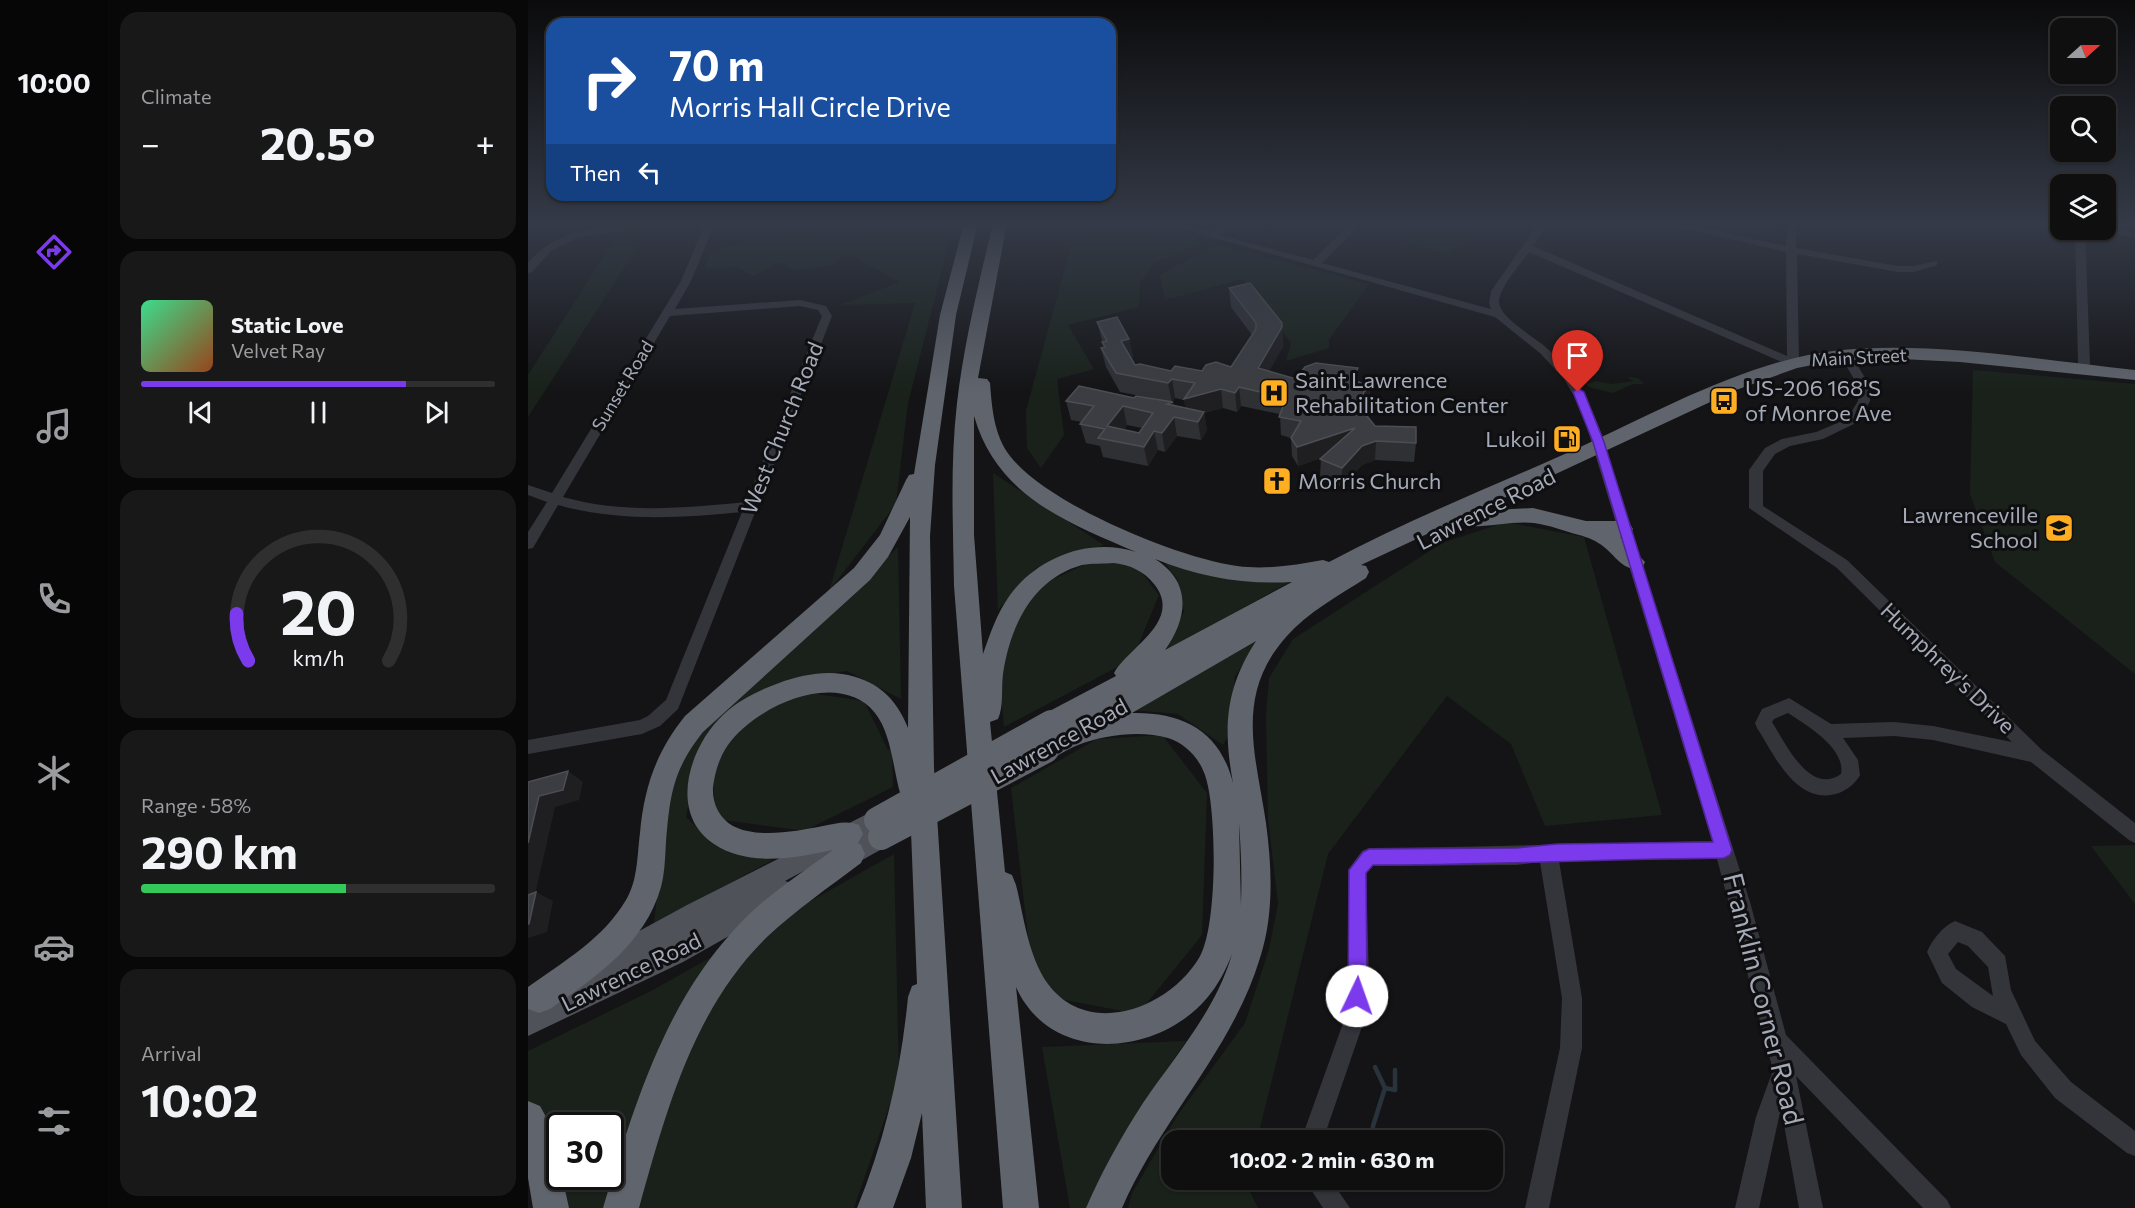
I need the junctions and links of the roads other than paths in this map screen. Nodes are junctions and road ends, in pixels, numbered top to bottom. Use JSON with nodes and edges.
{"nodes":[{"id":1,"x":686,"y":279,"type":"edge"},
{"id":2,"x":957,"y":279,"type":"edge"},
{"id":3,"x":989,"y":279,"type":"edge"},
{"id":4,"x":1374,"y":279,"type":"edge"},
{"id":5,"x":1504,"y":279,"type":"edge"},
{"id":6,"x":1600,"y":279,"type":"edge"},
{"id":7,"x":1792,"y":279,"type":"edge"},
{"id":8,"x":2081,"y":279,"type":"edge"},
{"id":9,"x":984,"y":308,"type":"junction"},
{"id":10,"x":667,"y":313,"type":"junction"},
{"id":11,"x":1499,"y":315,"type":"junction"},
{"id":12,"x":1846,"y":355,"type":"junction"},
{"id":13,"x":1793,"y":363,"type":"junction"},
{"id":14,"x":2082,"y":370,"type":"junction"},
{"id":15,"x":2135,"y":375,"type":"edge"},
{"id":16,"x":1600,"y":448,"type":"junction"},
{"id":17,"x":926,"y":456,"type":"junction"},
{"id":18,"x":528,"y":490,"type":"edge"},
{"id":19,"x":555,"y":499,"type":"junction"},
{"id":20,"x":751,"y":506,"type":"junction"},
{"id":21,"x":1467,"y":520,"type":"junction"},
{"id":22,"x":1586,"y":529,"type":"junction"},
{"id":23,"x":1623,"y":529,"type":"junction"},
{"id":24,"x":528,"y":544,"type":"edge"},
{"id":25,"x":1634,"y":562,"type":"junction"},
{"id":26,"x":1357,"y":565,"type":"junction"},
{"id":27,"x":1088,"y":704,"type":"junction"},
{"id":28,"x":1062,"y":729,"type":"junction"},
{"id":29,"x":1828,"y":731,"type":"junction"},
{"id":30,"x":528,"y":747,"type":"edge"},
{"id":31,"x":2036,"y":755,"type":"junction"},
{"id":32,"x":982,"y":770,"type":"junction"},
{"id":33,"x":986,"y":823,"type":"junction"},
{"id":34,"x":879,"y":829,"type":"junction"},
{"id":35,"x":926,"y":832,"type":"junction"},
{"id":36,"x":2135,"y":834,"type":"edge"},
{"id":37,"x":850,"y":844,"type":"junction"},
{"id":38,"x":1724,"y":850,"type":"junction"},
{"id":39,"x":1548,"y":852,"type":"junction"},
{"id":40,"x":928,"y":882,"type":"junction"},
{"id":41,"x":534,"y":1001,"type":"edge"},
{"id":42,"x":2014,"y":1017,"type":"dead end"},
{"id":43,"x":528,"y":1022,"type":"edge"},
{"id":44,"x":1777,"y":1041,"type":"junction"},
{"id":45,"x":1783,"y":1071,"type":"junction"},
{"id":46,"x":528,"y":1118,"type":"edge"},
{"id":47,"x":1313,"y":1130,"type":"edge"},
{"id":48,"x":2135,"y":1145,"type":"edge"},
{"id":49,"x":1324,"y":1190,"type":"edge"},
{"id":50,"x":551,"y":1208,"type":"edge"},
{"id":51,"x":621,"y":1208,"type":"edge"},
{"id":52,"x":875,"y":1208,"type":"edge"},
{"id":53,"x":944,"y":1208,"type":"edge"},
{"id":54,"x":1021,"y":1208,"type":"edge"},
{"id":55,"x":1104,"y":1208,"type":"edge"},
{"id":56,"x":1338,"y":1208,"type":"edge"},
{"id":57,"x":1537,"y":1208,"type":"edge"},
{"id":58,"x":1747,"y":1208,"type":"edge"},
{"id":59,"x":1811,"y":1208,"type":"edge"},
{"id":60,"x":1939,"y":1208,"type":"edge"}],
"edges":[{"from":1,"to":10,"type":"street","name":"Sunset Road"},
{"from":2,"to":17,"type":"highway"},
{"from":3,"to":9,"type":"highway"},
{"from":4,"to":11,"type":"street"},
{"from":5,"to":11,"type":"street"},
{"from":6,"to":13,"type":"street"},
{"from":7,"to":13,"type":"street"},
{"from":8,"to":14,"type":"street"},
{"from":9,"to":26,"type":"highway"},
{"from":9,"to":32,"type":"highway"},
{"from":10,"to":19,"type":"street","name":"Sunset Road"},
{"from":10,"to":20,"type":"street","name":"West Church Road"},
{"from":11,"to":16,"type":"street","name":"Franklin Corner Road"},
{"from":12,"to":13,"type":"highway","name":"Main Street"},
{"from":12,"to":14,"type":"highway","name":"Main Street"},
{"from":12,"to":31,"type":"street","name":"Humphrey's Drive"},
{"from":13,"to":16,"type":"highway","name":"Main Street"},
{"from":14,"to":15,"type":"highway","name":"Main Street"},
{"from":16,"to":21,"type":"highway","name":"Lawrence Road"},
{"from":16,"to":23,"type":"street","name":"Franklin Corner Road"},
{"from":16,"to":26,"type":"highway","name":"Lawrence Road"},
{"from":17,"to":35,"type":"highway"},
{"from":17,"to":41,"type":"highway"},
{"from":18,"to":19,"type":"street"},
{"from":19,"to":20,"type":"street"},
{"from":19,"to":24,"type":"street","name":"Sunset Road"},
{"from":20,"to":30,"type":"street","name":"West Church Road"},
{"from":21,"to":22,"type":"highway"},
{"from":21,"to":26,"type":"highway","name":"Lawrence Road"},
{"from":22,"to":23,"type":"highway"},
{"from":22,"to":25,"type":"highway"},
{"from":23,"to":25,"type":"street","name":"Franklin Corner Road"},
{"from":25,"to":38,"type":"street","name":"Franklin Corner Road"},
{"from":26,"to":27,"type":"highway","name":"Lawrence Road"},
{"from":26,"to":28,"type":"highway","name":"Lawrence Road"},
{"from":26,"to":55,"type":"highway"},
{"from":27,"to":28,"type":"highway","name":"Lawrence Road"},
{"from":27,"to":32,"type":"highway"},
{"from":28,"to":33,"type":"highway"},
{"from":28,"to":34,"type":"highway","name":"Lawrence Road","bridge":true},
{"from":28,"to":34,"type":"highway","name":"Lawrence Road","bridge":true},
{"from":29,"to":29,"type":"street"},
{"from":29,"to":31,"type":"street"},
{"from":31,"to":36,"type":"street","name":"Humphrey's Drive"},
{"from":32,"to":33,"type":"highway"},
{"from":33,"to":54,"type":"highway"},
{"from":34,"to":37,"type":"main road","name":"Lawrence Road"},
{"from":35,"to":37,"type":"highway"},
{"from":35,"to":40,"type":"highway"},
{"from":37,"to":41,"type":"main road","name":"Lawrence Road"},
{"from":37,"to":43,"type":"main road","name":"Lawrence Road"},
{"from":37,"to":51,"type":"highway"},
{"from":38,"to":39,"type":"street"},
{"from":38,"to":44,"type":"street","name":"Franklin Corner Road"},
{"from":39,"to":47,"type":"street"},
{"from":39,"to":57,"type":"street"},
{"from":40,"to":52,"type":"highway"},
{"from":40,"to":53,"type":"highway"},
{"from":42,"to":48,"type":"street"},
{"from":44,"to":45,"type":"street","name":"Franklin Corner Road"},
{"from":44,"to":60,"type":"street"},
{"from":45,"to":58,"type":"street"},
{"from":45,"to":59,"type":"street","name":"Franklin Corner Road"},
{"from":46,"to":50,"type":"highway"},
{"from":49,"to":56,"type":"street"}]}
